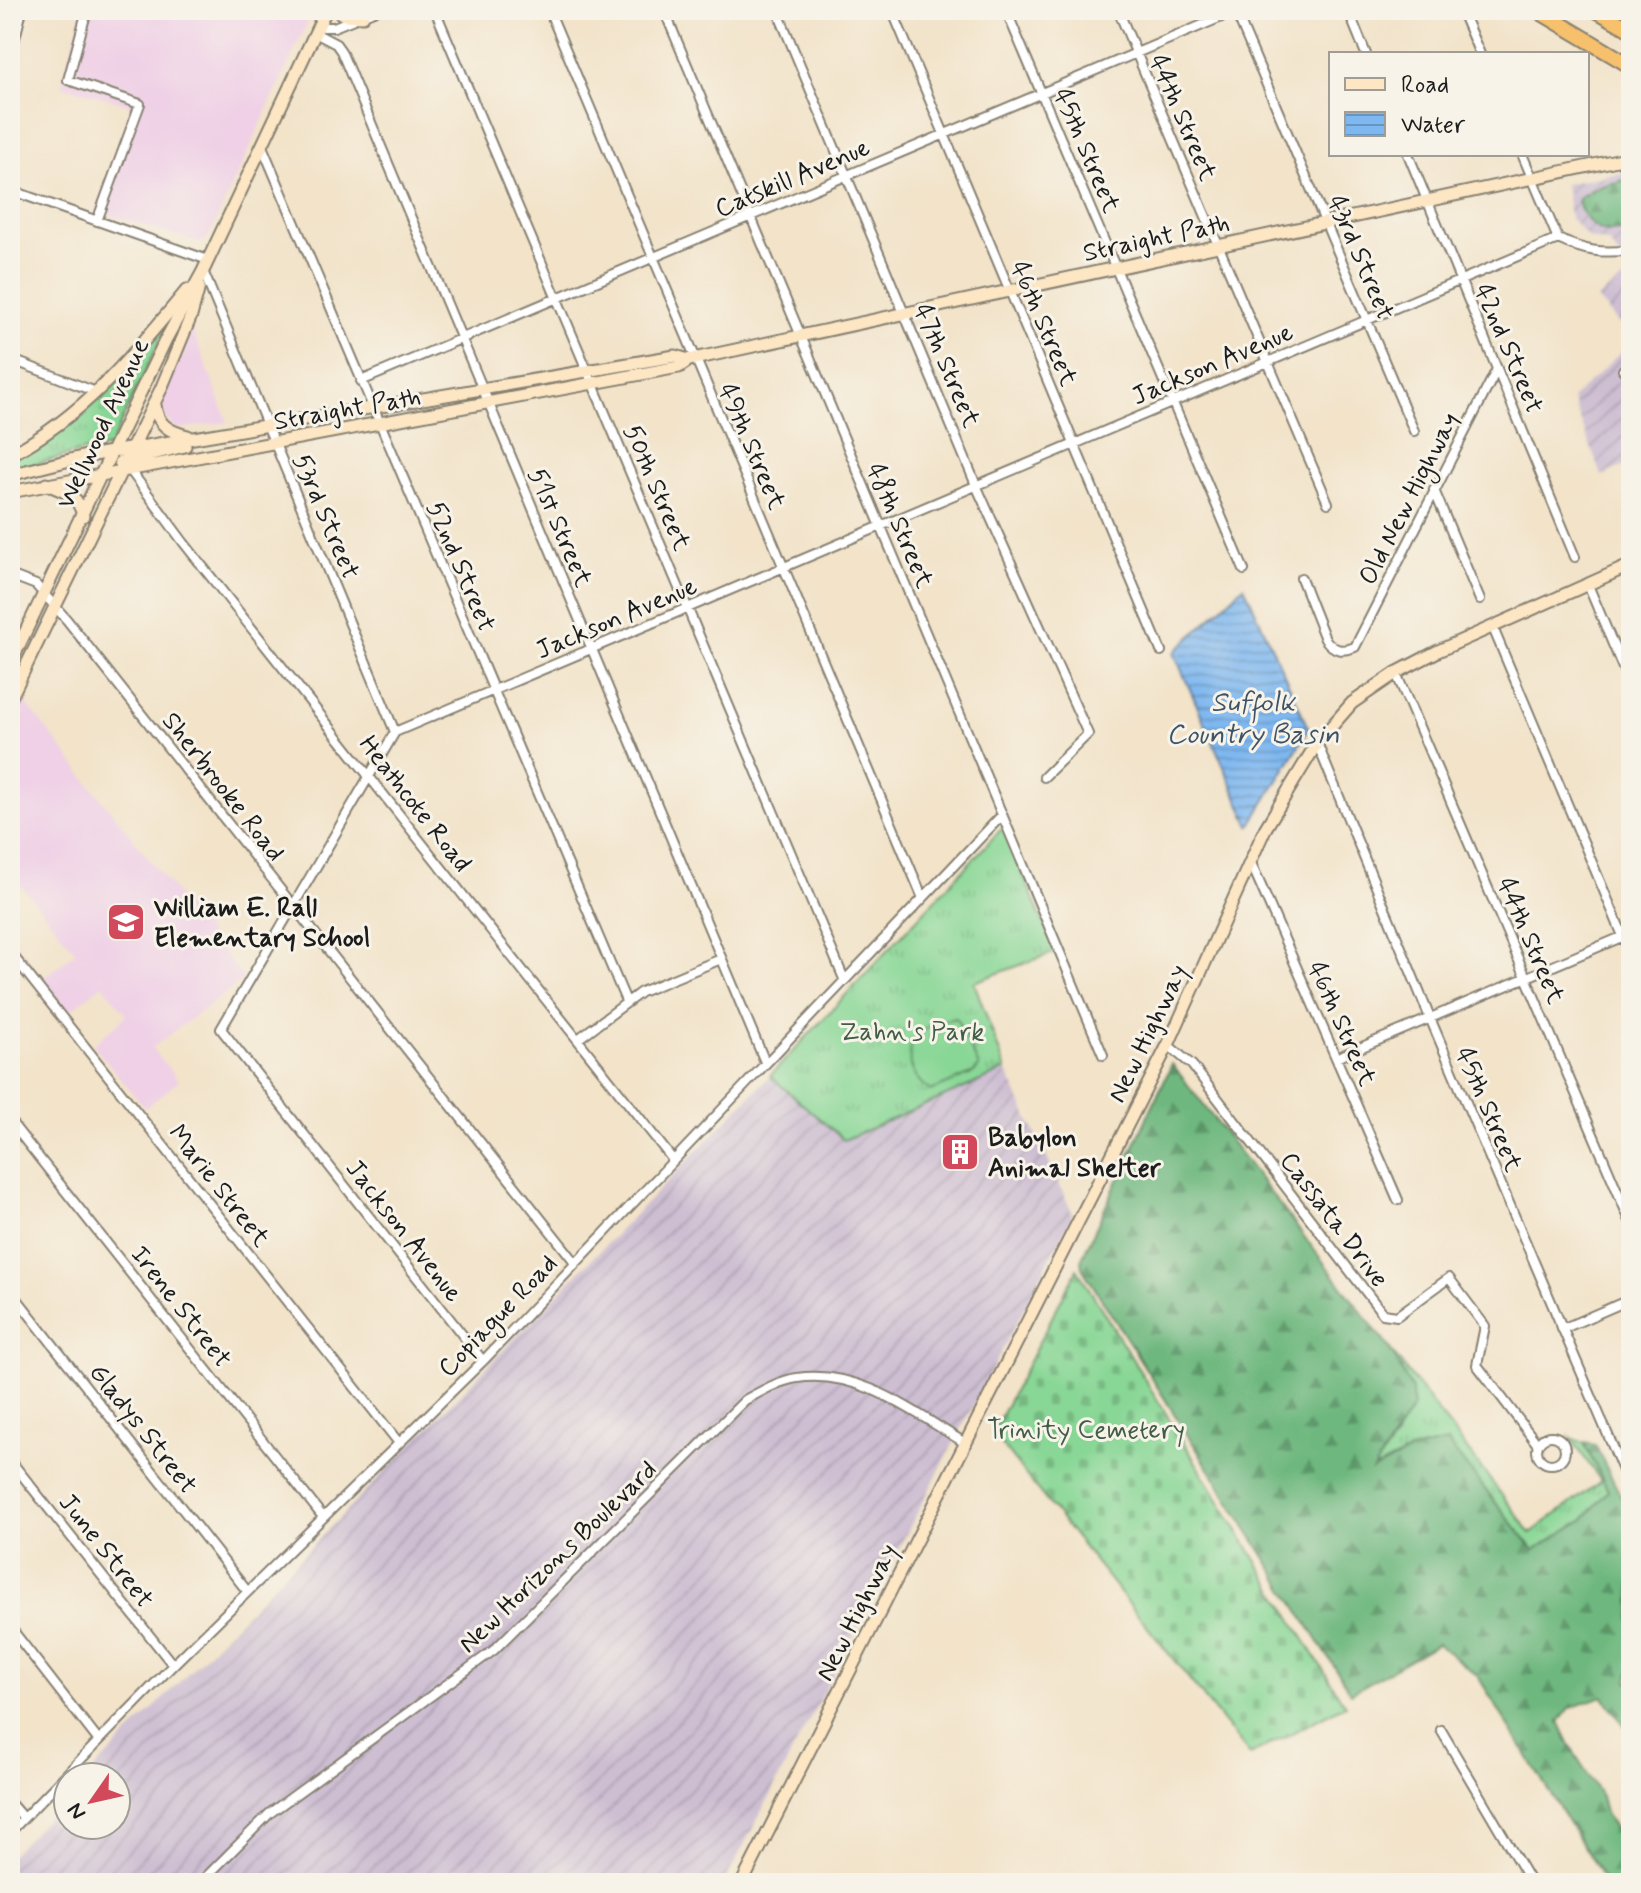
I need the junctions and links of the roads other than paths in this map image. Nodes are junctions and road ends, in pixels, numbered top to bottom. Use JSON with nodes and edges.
{"nodes":[{"id":1,"x":22,"y":10,"type":"edge"},
{"id":2,"x":87,"y":10,"type":"edge"},
{"id":3,"x":326,"y":10,"type":"edge"},
{"id":4,"x":336,"y":10,"type":"edge"},
{"id":5,"x":376,"y":10,"type":"edge"},
{"id":6,"x":435,"y":10,"type":"edge"},
{"id":7,"x":549,"y":10,"type":"edge"},
{"id":8,"x":664,"y":10,"type":"edge"},
{"id":9,"x":777,"y":10,"type":"edge"},
{"id":10,"x":892,"y":10,"type":"edge"},
{"id":11,"x":1006,"y":10,"type":"edge"},
{"id":12,"x":1118,"y":10,"type":"edge"},
{"id":13,"x":1236,"y":10,"type":"edge"},
{"id":14,"x":1348,"y":10,"type":"edge"},
{"id":15,"x":1461,"y":10,"type":"edge"},
{"id":16,"x":1537,"y":10,"type":"edge"},
{"id":17,"x":1596,"y":10,"type":"edge"},
{"id":18,"x":363,"y":16,"type":"junction"},
{"id":19,"x":316,"y":30,"type":"junction"},
{"id":20,"x":1631,"y":30,"type":"edge"},
{"id":21,"x":1365,"y":52,"type":"edge"},
{"id":22,"x":1479,"y":52,"type":"edge"},
{"id":23,"x":1136,"y":53,"type":"junction"},
{"id":24,"x":10,"y":58,"type":"edge"},
{"id":25,"x":1631,"y":66,"type":"edge"},
{"id":26,"x":1042,"y":93,"type":"junction"},
{"id":27,"x":944,"y":134,"type":"junction"},
{"id":28,"x":262,"y":145,"type":"junction"},
{"id":29,"x":1409,"y":156,"type":"edge"},
{"id":30,"x":1523,"y":156,"type":"edge"},
{"id":31,"x":1631,"y":157,"type":"edge"},
{"id":32,"x":847,"y":175,"type":"junction"},
{"id":33,"x":1532,"y":177,"type":"junction"},
{"id":34,"x":10,"y":190,"type":"edge"},
{"id":35,"x":1427,"y":201,"type":"junction"},
{"id":36,"x":750,"y":216,"type":"junction"},
{"id":37,"x":97,"y":221,"type":"junction"},
{"id":38,"x":1326,"y":224,"type":"junction"},
{"id":39,"x":1558,"y":239,"type":"junction"},
{"id":40,"x":1217,"y":246,"type":"junction"},
{"id":41,"x":1631,"y":250,"type":"edge"},
{"id":42,"x":653,"y":257,"type":"junction"},
{"id":43,"x":205,"y":266,"type":"junction"},
{"id":44,"x":1116,"y":267,"type":"junction"},
{"id":45,"x":1460,"y":279,"type":"junction"},
{"id":46,"x":1010,"y":291,"type":"junction"},
{"id":47,"x":557,"y":298,"type":"junction"},
{"id":48,"x":904,"y":313,"type":"junction"},
{"id":49,"x":1366,"y":319,"type":"junction"},
{"id":50,"x":801,"y":338,"type":"junction"},
{"id":51,"x":460,"y":339,"type":"junction"},
{"id":52,"x":10,"y":359,"type":"edge"},
{"id":53,"x":692,"y":359,"type":"junction"},
{"id":54,"x":1267,"y":361,"type":"junction"},
{"id":55,"x":1631,"y":362,"type":"edge"},
{"id":56,"x":1497,"y":369,"type":"junction"},
{"id":57,"x":1623,"y":370,"type":"dead end"},
{"id":58,"x":587,"y":371,"type":"junction"},
{"id":59,"x":361,"y":381,"type":"junction"},
{"id":60,"x":593,"y":384,"type":"junction"},
{"id":61,"x":482,"y":389,"type":"junction"},
{"id":62,"x":96,"y":392,"type":"junction"},
{"id":63,"x":1173,"y":401,"type":"junction"},
{"id":64,"x":156,"y":402,"type":"junction"},
{"id":65,"x":488,"y":404,"type":"junction"},
{"id":66,"x":373,"y":408,"type":"junction"},
{"id":67,"x":380,"y":424,"type":"junction"},
{"id":68,"x":267,"y":425,"type":"junction"},
{"id":69,"x":1414,"y":431,"type":"dead end"},
{"id":70,"x":220,"y":433,"type":"junction"},
{"id":71,"x":193,"y":438,"type":"junction"},
{"id":72,"x":275,"y":443,"type":"junction"},
{"id":73,"x":1074,"y":443,"type":"junction"},
{"id":74,"x":131,"y":448,"type":"junction"},
{"id":75,"x":113,"y":451,"type":"junction"},
{"id":76,"x":10,"y":455,"type":"edge"},
{"id":77,"x":125,"y":467,"type":"junction"},
{"id":78,"x":103,"y":473,"type":"junction"},
{"id":79,"x":10,"y":475,"type":"edge"},
{"id":80,"x":45,"y":484,"type":"junction"},
{"id":81,"x":976,"y":485,"type":"junction"},
{"id":82,"x":1434,"y":490,"type":"junction"},
{"id":83,"x":10,"y":492,"type":"edge"},
{"id":84,"x":1328,"y":503,"type":"dead end"},
{"id":85,"x":83,"y":516,"type":"junction"},
{"id":86,"x":880,"y":526,"type":"junction"},
{"id":87,"x":1575,"y":557,"type":"dead end"},
{"id":88,"x":1631,"y":565,"type":"edge"},
{"id":89,"x":783,"y":567,"type":"junction"},
{"id":90,"x":1244,"y":570,"type":"dead end"},
{"id":91,"x":10,"y":575,"type":"edge"},
{"id":92,"x":1301,"y":578,"type":"dead end"},
{"id":93,"x":1588,"y":585,"type":"junction"},
{"id":94,"x":44,"y":595,"type":"junction"},
{"id":95,"x":1480,"y":600,"type":"dead end"},
{"id":96,"x":54,"y":606,"type":"junction"},
{"id":97,"x":688,"y":608,"type":"junction"},
{"id":98,"x":1493,"y":628,"type":"junction"},
{"id":99,"x":591,"y":649,"type":"junction"},
{"id":100,"x":1161,"y":651,"type":"dead end"},
{"id":101,"x":10,"y":664,"type":"edge"},
{"id":102,"x":1396,"y":673,"type":"junction"},
{"id":103,"x":1631,"y":687,"type":"edge"},
{"id":104,"x":493,"y":690,"type":"junction"},
{"id":105,"x":10,"y":699,"type":"edge"},
{"id":106,"x":395,"y":732,"type":"junction"},
{"id":107,"x":1317,"y":743,"type":"junction"},
{"id":108,"x":369,"y":776,"type":"junction"},
{"id":109,"x":1044,"y":777,"type":"dead end"},
{"id":110,"x":1002,"y":815,"type":"junction"},
{"id":111,"x":1251,"y":863,"type":"junction"},
{"id":112,"x":922,"y":896,"type":"junction"},
{"id":113,"x":294,"y":906,"type":"junction"},
{"id":114,"x":1627,"y":934,"type":"edge"},
{"id":115,"x":10,"y":952,"type":"edge"},
{"id":116,"x":1631,"y":955,"type":"edge"},
{"id":117,"x":721,"y":959,"type":"junction"},
{"id":118,"x":1526,"y":977,"type":"junction"},
{"id":119,"x":844,"y":979,"type":"junction"},
{"id":120,"x":626,"y":1001,"type":"junction"},
{"id":121,"x":1430,"y":1018,"type":"junction"},
{"id":122,"x":578,"y":1039,"type":"junction"},
{"id":123,"x":1168,"y":1045,"type":"junction"},
{"id":124,"x":1103,"y":1055,"type":"dead end"},
{"id":125,"x":1336,"y":1058,"type":"junction"},
{"id":126,"x":765,"y":1062,"type":"junction"},
{"id":127,"x":10,"y":1121,"type":"edge"},
{"id":128,"x":673,"y":1160,"type":"junction"},
{"id":129,"x":1398,"y":1200,"type":"dead end"},
{"id":130,"x":1631,"y":1223,"type":"edge"},
{"id":131,"x":575,"y":1262,"type":"junction"},
{"id":132,"x":10,"y":1290,"type":"edge"},
{"id":133,"x":1631,"y":1299,"type":"edge"},
{"id":134,"x":1562,"y":1329,"type":"junction"},
{"id":135,"x":483,"y":1361,"type":"junction"},
{"id":136,"x":399,"y":1443,"type":"junction"},
{"id":137,"x":967,"y":1444,"type":"junction"},
{"id":138,"x":1538,"y":1445,"type":"dead end"},
{"id":139,"x":10,"y":1460,"type":"edge"},
{"id":140,"x":1631,"y":1489,"type":"edge"},
{"id":141,"x":323,"y":1517,"type":"junction"},
{"id":142,"x":247,"y":1591,"type":"junction"},
{"id":143,"x":10,"y":1627,"type":"edge"},
{"id":144,"x":173,"y":1665,"type":"junction"},
{"id":145,"x":1441,"y":1730,"type":"dead end"},
{"id":146,"x":98,"y":1740,"type":"junction"},
{"id":147,"x":10,"y":1803,"type":"edge"},
{"id":148,"x":23,"y":1818,"type":"junction"},
{"id":149,"x":10,"y":1832,"type":"edge"},
{"id":150,"x":200,"y":1883,"type":"edge"},
{"id":151,"x":742,"y":1883,"type":"edge"},
{"id":152,"x":1531,"y":1883,"type":"edge"}],
"edges":[{"from":1,"to":24,"type":"street"},
{"from":2,"to":37,"type":"street"},
{"from":3,"to":19,"type":"main road","name":"Wellwood Avenue"},
{"from":4,"to":18,"type":"main road"},
{"from":5,"to":18,"type":"street"},
{"from":6,"to":47,"type":"street","name":"50th Street"},
{"from":7,"to":42,"type":"street","name":"49th Street"},
{"from":8,"to":36,"type":"street","name":"48th Street"},
{"from":9,"to":32,"type":"street","name":"47th Street"},
{"from":10,"to":27,"type":"street","name":"46th Street"},
{"from":11,"to":26,"type":"street","name":"45th Street"},
{"from":12,"to":23,"type":"street","name":"44th Street"},
{"from":13,"to":23,"type":"street","name":"Catskill Avenue"},
{"from":13,"to":38,"type":"street","name":"43rd Street"},
{"from":14,"to":21,"type":"street"},
{"from":15,"to":22,"type":"street"},
{"from":16,"to":25,"type":"highway"},
{"from":17,"to":20,"type":"highway"},
{"from":18,"to":19,"type":"street"},
{"from":19,"to":28,"type":"main road","name":"Wellwood Avenue"},
{"from":19,"to":51,"type":"street","name":"51st Street"},
{"from":23,"to":26,"type":"street","name":"Catskill Avenue"},
{"from":23,"to":40,"type":"street","name":"44th Street"},
{"from":26,"to":27,"type":"street","name":"Catskill Avenue"},
{"from":26,"to":44,"type":"street","name":"45th Street"},
{"from":27,"to":32,"type":"street","name":"Catskill Avenue"},
{"from":27,"to":46,"type":"street","name":"46th Street"},
{"from":28,"to":43,"type":"main road","name":"Wellwood Avenue"},
{"from":28,"to":59,"type":"street","name":"52nd Street"},
{"from":29,"to":35,"type":"street","name":"42nd Street"},
{"from":30,"to":33,"type":"street"},
{"from":31,"to":33,"type":"main road","name":"Straight Path"},
{"from":32,"to":36,"type":"street","name":"Catskill Avenue"},
{"from":32,"to":48,"type":"street","name":"47th Street"},
{"from":33,"to":35,"type":"main road","name":"Straight Path"},
{"from":33,"to":39,"type":"street"},
{"from":34,"to":37,"type":"street"},
{"from":35,"to":38,"type":"main road","name":"Straight Path"},
{"from":35,"to":45,"type":"street","name":"42nd Street"},
{"from":36,"to":42,"type":"street","name":"Catskill Avenue"},
{"from":36,"to":50,"type":"street","name":"48th Street"},
{"from":37,"to":43,"type":"street"},
{"from":38,"to":40,"type":"main road","name":"Straight Path"},
{"from":38,"to":49,"type":"street","name":"43rd Street"},
{"from":39,"to":41,"type":"street"},
{"from":39,"to":45,"type":"street","name":"Jackson Avenue"},
{"from":40,"to":44,"type":"main road","name":"Straight Path"},
{"from":40,"to":54,"type":"street","name":"44th Street"},
{"from":42,"to":47,"type":"street","name":"Catskill Avenue"},
{"from":42,"to":53,"type":"street","name":"49th Street"},
{"from":43,"to":62,"type":"main road"},
{"from":43,"to":64,"type":"main road","name":"Wellwood Avenue"},
{"from":43,"to":68,"type":"street","name":"53rd Street"},
{"from":43,"to":75,"type":"main road","name":"Wellwood Avenue"},
{"from":44,"to":46,"type":"main road","name":"Straight Path"},
{"from":44,"to":63,"type":"street","name":"45th Street"},
{"from":45,"to":49,"type":"street","name":"Jackson Avenue"},
{"from":45,"to":56,"type":"street","name":"42nd Street"},
{"from":46,"to":48,"type":"main road","name":"Straight Path"},
{"from":46,"to":73,"type":"street","name":"46th Street"},
{"from":47,"to":51,"type":"street","name":"Catskill Avenue"},
{"from":47,"to":58,"type":"street","name":"50th Street"},
{"from":48,"to":50,"type":"main road","name":"Straight Path"},
{"from":48,"to":81,"type":"street","name":"47th Street"},
{"from":49,"to":54,"type":"street","name":"Jackson Avenue"},
{"from":49,"to":69,"type":"street","name":"43rd Street"},
{"from":50,"to":53,"type":"main road","name":"Straight Path"},
{"from":50,"to":86,"type":"street","name":"48th Street"},
{"from":51,"to":59,"type":"street","name":"Catskill Avenue"},
{"from":51,"to":61,"type":"street","name":"51st Street"},
{"from":52,"to":62,"type":"street"},
{"from":53,"to":58,"type":"main road","name":"Straight Path"},
{"from":53,"to":60,"type":"main road","name":"Straight Path"},
{"from":53,"to":89,"type":"street","name":"49th Street"},
{"from":54,"to":63,"type":"street","name":"Jackson Avenue"},
{"from":54,"to":84,"type":"street","name":"44th Street"},
{"from":55,"to":57,"type":"street"},
{"from":56,"to":82,"type":"street","name":"Old New Highway"},
{"from":56,"to":87,"type":"street","name":"42nd Street"},
{"from":58,"to":60,"type":"street","name":"50th Street"},
{"from":58,"to":61,"type":"main road","name":"Straight Path"},
{"from":59,"to":66,"type":"street","name":"52nd Street"},
{"from":60,"to":65,"type":"main road","name":"Straight Path"},
{"from":60,"to":97,"type":"street","name":"50th Street"},
{"from":61,"to":65,"type":"street","name":"51st Street"},
{"from":61,"to":66,"type":"main road","name":"Straight Path"},
{"from":62,"to":76,"type":"main road"},
{"from":63,"to":73,"type":"street","name":"Jackson Avenue"},
{"from":63,"to":90,"type":"street","name":"45th Street"},
{"from":64,"to":71,"type":"main road"},
{"from":64,"to":74,"type":"main road","name":"Wellwood Avenue"},
{"from":65,"to":67,"type":"main road","name":"Straight Path"},
{"from":65,"to":99,"type":"street","name":"51st Street"},
{"from":66,"to":67,"type":"street","name":"52nd Street"},
{"from":66,"to":68,"type":"main road","name":"Straight Path"},
{"from":67,"to":72,"type":"main road","name":"Straight Path"},
{"from":67,"to":104,"type":"street","name":"52nd Street"},
{"from":68,"to":70,"type":"main road","name":"Straight Path"},
{"from":68,"to":72,"type":"street","name":"53rd Street"},
{"from":70,"to":71,"type":"main road","name":"Straight Path"},
{"from":70,"to":77,"type":"main road"},
{"from":71,"to":74,"type":"main road","name":"Straight Path"},
{"from":72,"to":77,"type":"main road","name":"Straight Path"},
{"from":72,"to":106,"type":"street","name":"53rd Street"},
{"from":73,"to":81,"type":"street","name":"Jackson Avenue"},
{"from":73,"to":100,"type":"street","name":"46th Street"},
{"from":74,"to":75,"type":"main road","name":"Straight Path"},
{"from":74,"to":77,"type":"main road","name":"Wellwood Avenue"},
{"from":75,"to":78,"type":"main road","name":"Wellwood Avenue"},
{"from":75,"to":79,"type":"main road","name":"Straight Path"},
{"from":77,"to":78,"type":"main road","name":"Straight Path"},
{"from":77,"to":96,"type":"main road","name":"Wellwood Avenue"},
{"from":77,"to":108,"type":"street","name":"Heathcote Road"},
{"from":78,"to":80,"type":"main road","name":"Straight Path"},
{"from":78,"to":85,"type":"main road","name":"Wellwood Avenue"},
{"from":80,"to":83,"type":"main road","name":"Straight Path"},
{"from":80,"to":85,"type":"main road"},
{"from":81,"to":86,"type":"street","name":"Jackson Avenue"},
{"from":81,"to":109,"type":"street","name":"47th Street"},
{"from":82,"to":92,"type":"street","name":"Old New Highway"},
{"from":82,"to":95,"type":"street"},
{"from":85,"to":94,"type":"main road","name":"Wellwood Avenue"},
{"from":86,"to":89,"type":"street","name":"Jackson Avenue"},
{"from":86,"to":110,"type":"street","name":"48th Street"},
{"from":88,"to":93,"type":"main road","name":"New Highway"},
{"from":89,"to":97,"type":"street","name":"Jackson Avenue"},
{"from":89,"to":112,"type":"street","name":"49th Street"},
{"from":91,"to":94,"type":"street","name":"Sherbrooke Road"},
{"from":93,"to":98,"type":"main road","name":"New Highway"},
{"from":93,"to":103,"type":"street"},
{"from":94,"to":96,"type":"street","name":"Sherbrooke Road"},
{"from":94,"to":101,"type":"main road","name":"Wellwood Avenue"},
{"from":96,"to":105,"type":"main road","name":"Wellwood Avenue"},
{"from":96,"to":113,"type":"street","name":"Sherbrooke Road"},
{"from":97,"to":99,"type":"street","name":"Jackson Avenue"},
{"from":97,"to":119,"type":"street","name":"50th Street"},
{"from":98,"to":102,"type":"main road","name":"New Highway"},
{"from":98,"to":114,"type":"street"},
{"from":99,"to":104,"type":"street","name":"Jackson Avenue"},
{"from":99,"to":117,"type":"street","name":"51st Street"},
{"from":102,"to":107,"type":"main road","name":"New Highway"},
{"from":102,"to":118,"type":"street","name":"44th Street"},
{"from":104,"to":106,"type":"street","name":"Jackson Avenue"},
{"from":104,"to":120,"type":"street","name":"52nd Street"},
{"from":106,"to":108,"type":"street","name":"Jackson Avenue"},
{"from":107,"to":111,"type":"main road","name":"New Highway"},
{"from":107,"to":121,"type":"street","name":"45th Street"},
{"from":108,"to":113,"type":"street","name":"Jackson Avenue"},
{"from":108,"to":122,"type":"street","name":"Heathcote Road"},
{"from":110,"to":112,"type":"street","name":"Copiague Road"},
{"from":110,"to":124,"type":"street","name":"48th Street"},
{"from":111,"to":123,"type":"main road","name":"New Highway"},
{"from":111,"to":125,"type":"street","name":"46th Street"},
{"from":112,"to":119,"type":"street","name":"Copiague Road"},
{"from":113,"to":131,"type":"street","name":"Sherbrooke Road"},
{"from":113,"to":135,"type":"street","name":"Jackson Avenue"},
{"from":114,"to":116,"type":"street"},
{"from":114,"to":118,"type":"street"},
{"from":115,"to":136,"type":"street","name":"Marie Street"},
{"from":117,"to":120,"type":"street"},
{"from":117,"to":126,"type":"street","name":"51st Street"},
{"from":118,"to":121,"type":"street"},
{"from":118,"to":130,"type":"street","name":"44th Street"},
{"from":119,"to":126,"type":"street","name":"Copiague Road"},
{"from":120,"to":122,"type":"street"},
{"from":121,"to":125,"type":"street"},
{"from":121,"to":134,"type":"street","name":"45th Street"},
{"from":122,"to":128,"type":"street","name":"Heathcote Road"},
{"from":123,"to":137,"type":"main road","name":"New Highway"},
{"from":123,"to":138,"type":"street","name":"Cassata Drive"},
{"from":125,"to":129,"type":"street","name":"46th Street"},
{"from":126,"to":128,"type":"street","name":"Copiague Road"},
{"from":127,"to":141,"type":"street","name":"Irene Street"},
{"from":128,"to":131,"type":"street","name":"Copiague Road"},
{"from":131,"to":135,"type":"street","name":"Copiague Road"},
{"from":132,"to":142,"type":"street","name":"Gladys Street"},
{"from":133,"to":134,"type":"street"},
{"from":134,"to":140,"type":"street","name":"45th Street"},
{"from":135,"to":136,"type":"street","name":"Copiague Road"},
{"from":136,"to":141,"type":"street","name":"Copiague Road"},
{"from":137,"to":150,"type":"street","name":"New Horizons Boulevard"},
{"from":137,"to":151,"type":"main road","name":"New Highway"},
{"from":139,"to":144,"type":"street","name":"June Street"},
{"from":141,"to":142,"type":"street","name":"Copiague Road"},
{"from":142,"to":144,"type":"street","name":"Copiague Road"},
{"from":143,"to":146,"type":"street"},
{"from":144,"to":146,"type":"street","name":"Copiague Road"},
{"from":145,"to":152,"type":"street"},
{"from":146,"to":148,"type":"street","name":"Copiague Road"},
{"from":147,"to":148,"type":"street"},
{"from":148,"to":149,"type":"street","name":"Copiague Road"}]}
